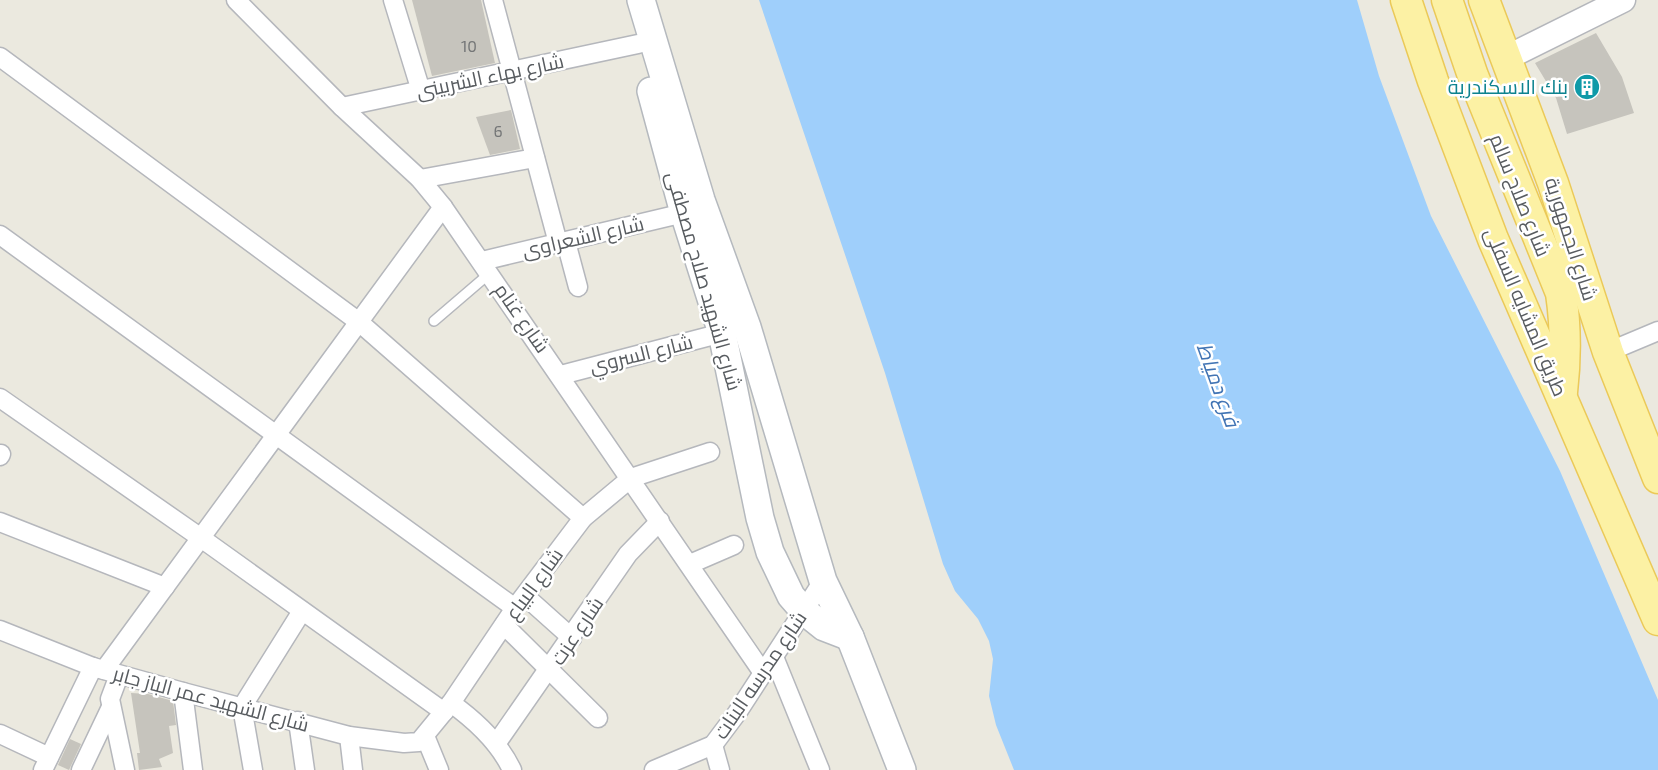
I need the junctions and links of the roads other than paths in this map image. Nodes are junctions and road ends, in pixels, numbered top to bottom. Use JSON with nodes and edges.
{"nodes":[{"id":1,"x":236,"y":0,"type":"edge"},
{"id":2,"x":393,"y":0,"type":"edge"},
{"id":3,"x":493,"y":0,"type":"edge"},
{"id":4,"x":622,"y":0,"type":"edge"},
{"id":5,"x":641,"y":0,"type":"edge"},
{"id":6,"x":1406,"y":0,"type":"edge"},
{"id":7,"x":1447,"y":0,"type":"edge"},
{"id":8,"x":1484,"y":0,"type":"edge"},
{"id":9,"x":1623,"y":0,"type":"edge"},
{"id":10,"x":638,"y":44,"type":"junction"},
{"id":11,"x":0,"y":57,"type":"edge"},
{"id":12,"x":1506,"y":58,"type":"junction"},
{"id":13,"x":512,"y":71,"type":"junction"},
{"id":14,"x":421,"y":90,"type":"junction"},
{"id":15,"x":342,"y":107,"type":"junction"},
{"id":16,"x":535,"y":158,"type":"junction"},
{"id":17,"x":420,"y":179,"type":"junction"},
{"id":18,"x":443,"y":207,"type":"junction"},
{"id":19,"x":684,"y":213,"type":"junction"},
{"id":20,"x":0,"y":235,"type":"edge"},
{"id":21,"x":562,"y":242,"type":"junction"},
{"id":22,"x":486,"y":267,"type":"junction"},
{"id":23,"x":578,"y":287,"type":"dead end"},
{"id":24,"x":434,"y":321,"type":"dead end"},
{"id":25,"x":359,"y":322,"type":"junction"},
{"id":26,"x":1658,"y":330,"type":"edge"},
{"id":27,"x":722,"y":333,"type":"junction"},
{"id":28,"x":1608,"y":352,"type":"junction"},
{"id":29,"x":561,"y":375,"type":"junction"},
{"id":30,"x":1562,"y":395,"type":"junction"},
{"id":31,"x":0,"y":398,"type":"edge"},
{"id":32,"x":277,"y":434,"type":"junction"},
{"id":33,"x":710,"y":452,"type":"dead end"},
{"id":34,"x":631,"y":478,"type":"junction"},
{"id":35,"x":1658,"y":478,"type":"edge"},
{"id":36,"x":584,"y":518,"type":"junction"},
{"id":37,"x":660,"y":521,"type":"junction"},
{"id":38,"x":0,"y":522,"type":"edge"},
{"id":39,"x":201,"y":537,"type":"junction"},
{"id":40,"x":734,"y":545,"type":"dead end"},
{"id":41,"x":690,"y":564,"type":"junction"},
{"id":42,"x":823,"y":581,"type":"junction"},
{"id":43,"x":165,"y":587,"type":"junction"},
{"id":44,"x":520,"y":602,"type":"junction"},
{"id":45,"x":302,"y":611,"type":"junction"},
{"id":46,"x":804,"y":611,"type":"junction"},
{"id":47,"x":1658,"y":620,"type":"edge"},
{"id":48,"x":504,"y":626,"type":"junction"},
{"id":49,"x":0,"y":630,"type":"edge"},
{"id":50,"x":850,"y":637,"type":"junction"},
{"id":51,"x":572,"y":638,"type":"junction"},
{"id":52,"x":774,"y":657,"type":"junction"},
{"id":53,"x":550,"y":670,"type":"junction"},
{"id":54,"x":105,"y":671,"type":"junction"},
{"id":55,"x":764,"y":673,"type":"junction"},
{"id":56,"x":183,"y":692,"type":"junction"},
{"id":57,"x":242,"y":706,"type":"junction"},
{"id":58,"x":111,"y":707,"type":"junction"},
{"id":59,"x":447,"y":708,"type":"junction"},
{"id":60,"x":598,"y":717,"type":"dead end"},
{"id":61,"x":298,"y":721,"type":"junction"},
{"id":62,"x":349,"y":735,"type":"junction"},
{"id":63,"x":425,"y":736,"type":"junction"},
{"id":64,"x":1,"y":737,"type":"edge"},
{"id":65,"x":496,"y":744,"type":"junction"},
{"id":66,"x":713,"y":745,"type":"junction"},
{"id":67,"x":46,"y":763,"type":"edge"},
{"id":68,"x":81,"y":770,"type":"edge"},
{"id":69,"x":125,"y":770,"type":"edge"},
{"id":70,"x":193,"y":770,"type":"edge"},
{"id":71,"x":253,"y":770,"type":"edge"},
{"id":72,"x":304,"y":770,"type":"edge"},
{"id":73,"x":352,"y":770,"type":"edge"},
{"id":74,"x":439,"y":770,"type":"edge"},
{"id":75,"x":512,"y":770,"type":"edge"},
{"id":76,"x":654,"y":770,"type":"edge"},
{"id":77,"x":720,"y":770,"type":"edge"},
{"id":78,"x":820,"y":770,"type":"edge"},
{"id":79,"x":903,"y":770,"type":"edge"}],
"edges":[{"from":1,"to":15,"type":"street","name":"شارع غنام"},
{"from":2,"to":14,"type":"street"},
{"from":3,"to":13,"type":"street"},
{"from":4,"to":10,"type":"main road","name":"شارع الشهيد صلاح مصطفى"},
{"from":5,"to":42,"type":"main road","name":"شارع الشهيد صلاح مصطفى"},
{"from":6,"to":30,"type":"main road","name":"طريق المشايه السفلى"},
{"from":7,"to":30,"type":"main road","name":"شارع صلاح سالم"},
{"from":8,"to":12,"type":"main road","name":"شارع الجمهورية"},
{"from":9,"to":12,"type":"street"},
{"from":10,"to":13,"type":"street","name":"شارع بهاء الشربينى"},
{"from":10,"to":19,"type":"main road","name":"شارع الشهيد صلاح مصطفى"},
{"from":11,"to":25,"type":"street"},
{"from":12,"to":28,"type":"main road","name":"شارع الجمهورية"},
{"from":13,"to":14,"type":"street","name":"شارع بهاء الشربينى"},
{"from":13,"to":16,"type":"street"},
{"from":14,"to":15,"type":"street","name":"شارع بهاء الشربينى"},
{"from":15,"to":17,"type":"street","name":"شارع غنام"},
{"from":16,"to":17,"type":"street"},
{"from":16,"to":21,"type":"street"},
{"from":17,"to":18,"type":"street","name":"شارع غنام"},
{"from":18,"to":22,"type":"street","name":"شارع غنام"},
{"from":18,"to":25,"type":"street"},
{"from":19,"to":21,"type":"street","name":"شارع الشعراوى"},
{"from":19,"to":27,"type":"main road","name":"شارع الشهيد صلاح مصطفى"},
{"from":20,"to":32,"type":"street"},
{"from":21,"to":22,"type":"street","name":"شارع الشعراوى"},
{"from":21,"to":23,"type":"street"},
{"from":22,"to":24,"type":"lane"},
{"from":22,"to":29,"type":"street","name":"شارع غنام"},
{"from":25,"to":32,"type":"street"},
{"from":25,"to":36,"type":"street"},
{"from":26,"to":28,"type":"street"},
{"from":27,"to":29,"type":"street","name":"شارع السروي"},
{"from":27,"to":46,"type":"main road","name":"شارع الشهيد صلاح مصطفى"},
{"from":28,"to":35,"type":"main road","name":"شارع الجمهورية"},
{"from":29,"to":34,"type":"street","name":"شارع غنام"},
{"from":30,"to":47,"type":"main road","name":"طريق المشايه السفلى"},
{"from":31,"to":39,"type":"street"},
{"from":32,"to":39,"type":"street"},
{"from":32,"to":44,"type":"street"},
{"from":33,"to":34,"type":"street"},
{"from":34,"to":36,"type":"street","name":"شارع البياع"},
{"from":34,"to":37,"type":"street","name":"شارع غنام"},
{"from":36,"to":44,"type":"street","name":"شارع البياع"},
{"from":37,"to":41,"type":"street","name":"شارع غنام"},
{"from":37,"to":51,"type":"street","name":"شارع عزت"},
{"from":38,"to":43,"type":"street"},
{"from":39,"to":43,"type":"street"},
{"from":39,"to":45,"type":"street"},
{"from":40,"to":41,"type":"street"},
{"from":41,"to":55,"type":"street","name":"شارع غنام"},
{"from":42,"to":46,"type":"street","name":"شارع مدرسه البنات"},
{"from":42,"to":50,"type":"main road","name":"شارع الشهيد صلاح مصطفى"},
{"from":43,"to":54,"type":"street"},
{"from":44,"to":48,"type":"street","name":"شارع البياع"},
{"from":44,"to":51,"type":"street"},
{"from":45,"to":57,"type":"street"},
{"from":45,"to":59,"type":"street"},
{"from":46,"to":50,"type":"main road","name":"شارع الشهيد صلاح مصطفى"},
{"from":46,"to":52,"type":"street","name":"شارع مدرسه البنات"},
{"from":48,"to":53,"type":"street"},
{"from":48,"to":59,"type":"street","name":"شارع البياع"},
{"from":49,"to":54,"type":"street","name":"شارع الشهيد عمر الباز جابر"},
{"from":50,"to":79,"type":"main road","name":"شارع الشهيد صلاح مصطفى"},
{"from":51,"to":53,"type":"street","name":"شارع عزت"},
{"from":52,"to":55,"type":"street","name":"شارع مدرسه البنات"},
{"from":52,"to":78,"type":"street"},
{"from":53,"to":60,"type":"street"},
{"from":53,"to":65,"type":"street","name":"شارع عزت"},
{"from":54,"to":56,"type":"street","name":"شارع الشهيد عمر الباز جابر"},
{"from":54,"to":58,"type":"street"},
{"from":54,"to":67,"type":"street"},
{"from":55,"to":66,"type":"street","name":"شارع مدرسه البنات"},
{"from":56,"to":57,"type":"street","name":"شارع الشهيد عمر الباز جابر"},
{"from":56,"to":70,"type":"street"},
{"from":57,"to":61,"type":"street","name":"شارع الشهيد عمر الباز جابر"},
{"from":57,"to":71,"type":"street"},
{"from":58,"to":68,"type":"street"},
{"from":58,"to":69,"type":"street"},
{"from":59,"to":63,"type":"street","name":"شارع البياع"},
{"from":59,"to":65,"type":"street"},
{"from":61,"to":62,"type":"street","name":"شارع الشهيد عمر الباز جابر"},
{"from":61,"to":72,"type":"street"},
{"from":62,"to":63,"type":"street","name":"شارع الشهيد عمر الباز جابر"},
{"from":62,"to":73,"type":"street"},
{"from":63,"to":74,"type":"street"},
{"from":64,"to":67,"type":"street"},
{"from":65,"to":75,"type":"street"},
{"from":66,"to":76,"type":"street","name":"شارع مدرسه البنات"},
{"from":66,"to":77,"type":"street"}]}
